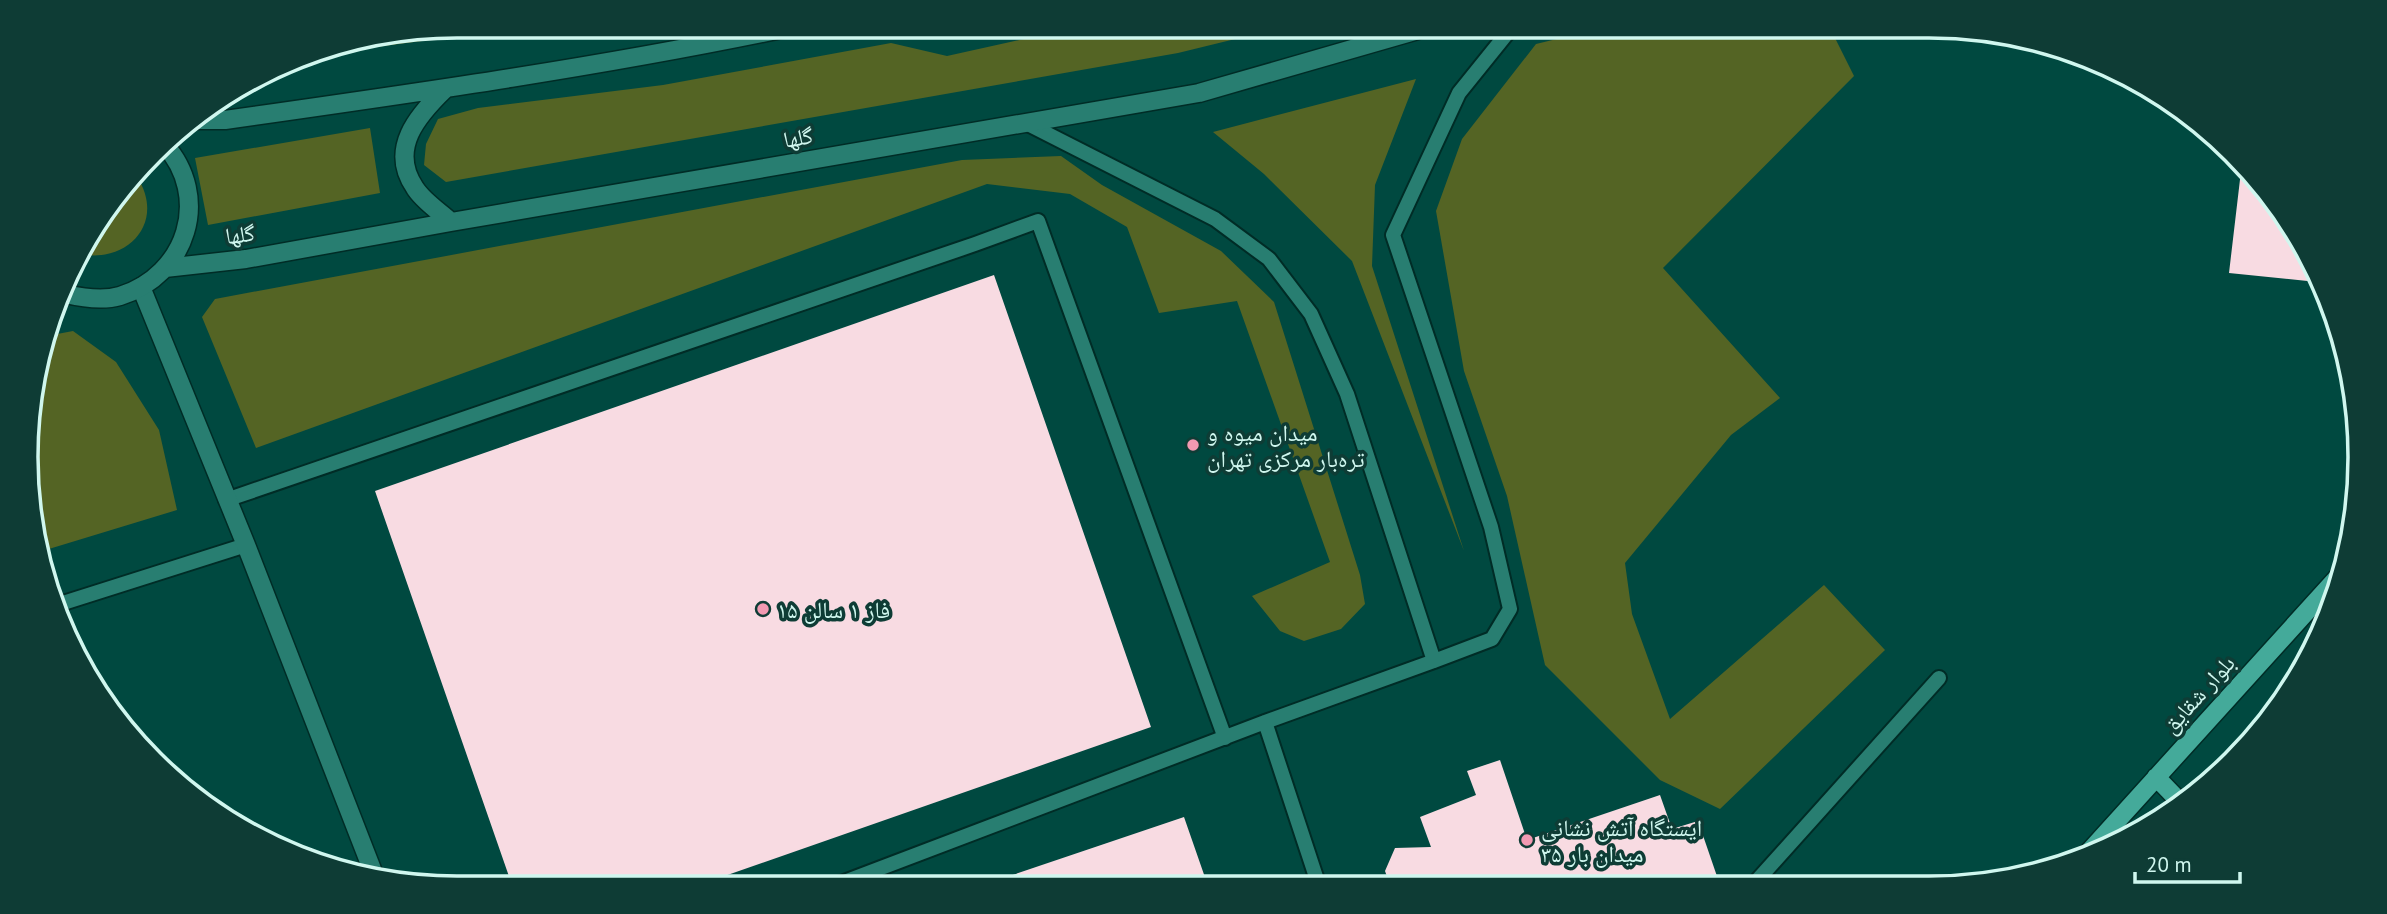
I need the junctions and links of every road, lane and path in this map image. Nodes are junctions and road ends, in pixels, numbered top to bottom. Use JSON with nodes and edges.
{"nodes":[{"id":1,"x":738,"y":38,"type":"edge"},
{"id":2,"x":1390,"y":38,"type":"edge"},
{"id":3,"x":1504,"y":38,"type":"edge"},
{"id":4,"x":445,"y":89,"type":"junction"},
{"id":5,"x":209,"y":120,"type":"edge"},
{"id":6,"x":1026,"y":123,"type":"junction"},
{"id":7,"x":171,"y":152,"type":"edge"},
{"id":8,"x":451,"y":222,"type":"junction"},
{"id":9,"x":165,"y":268,"type":"junction"},
{"id":10,"x":141,"y":287,"type":"junction"},
{"id":11,"x":71,"y":295,"type":"edge"},
{"id":12,"x":226,"y":500,"type":"junction"},
{"id":13,"x":246,"y":545,"type":"junction"},
{"id":14,"x":2327,"y":589,"type":"edge"},
{"id":15,"x":65,"y":602,"type":"edge"},
{"id":16,"x":1434,"y":661,"type":"junction"},
{"id":17,"x":1939,"y":678,"type":"dead end"},
{"id":18,"x":1265,"y":722,"type":"junction"},
{"id":19,"x":1226,"y":738,"type":"junction"},
{"id":20,"x":2156,"y":777,"type":"junction"},
{"id":21,"x":2175,"y":796,"type":"edge"},
{"id":22,"x":2099,"y":840,"type":"edge"},
{"id":23,"x":371,"y":866,"type":"edge"},
{"id":24,"x":860,"y":876,"type":"edge"},
{"id":25,"x":1316,"y":876,"type":"edge"},
{"id":26,"x":1761,"y":876,"type":"edge"}],
"edges":[{"from":1,"to":4,"type":"street"},
{"from":2,"to":6,"type":"street","name":"گلها"},
{"from":3,"to":16,"type":"lane"},
{"from":4,"to":5,"type":"street"},
{"from":4,"to":8,"type":"street"},
{"from":6,"to":8,"type":"street","name":"گلها"},
{"from":6,"to":16,"type":"lane"},
{"from":7,"to":9,"type":"street"},
{"from":8,"to":9,"type":"street","name":"گلها"},
{"from":9,"to":10,"type":"street"},
{"from":10,"to":11,"type":"street"},
{"from":10,"to":12,"type":"street"},
{"from":12,"to":13,"type":"street"},
{"from":12,"to":19,"type":"lane"},
{"from":13,"to":15,"type":"lane"},
{"from":13,"to":23,"type":"street"},
{"from":14,"to":20,"type":"main road","name":"بلوار شقایق"},
{"from":16,"to":18,"type":"lane"},
{"from":17,"to":26,"type":"lane"},
{"from":18,"to":19,"type":"lane"},
{"from":18,"to":25,"type":"lane"},
{"from":19,"to":24,"type":"lane"},
{"from":20,"to":21,"type":"main road"},
{"from":20,"to":22,"type":"main road","name":"بلوار شقایق"}]}
